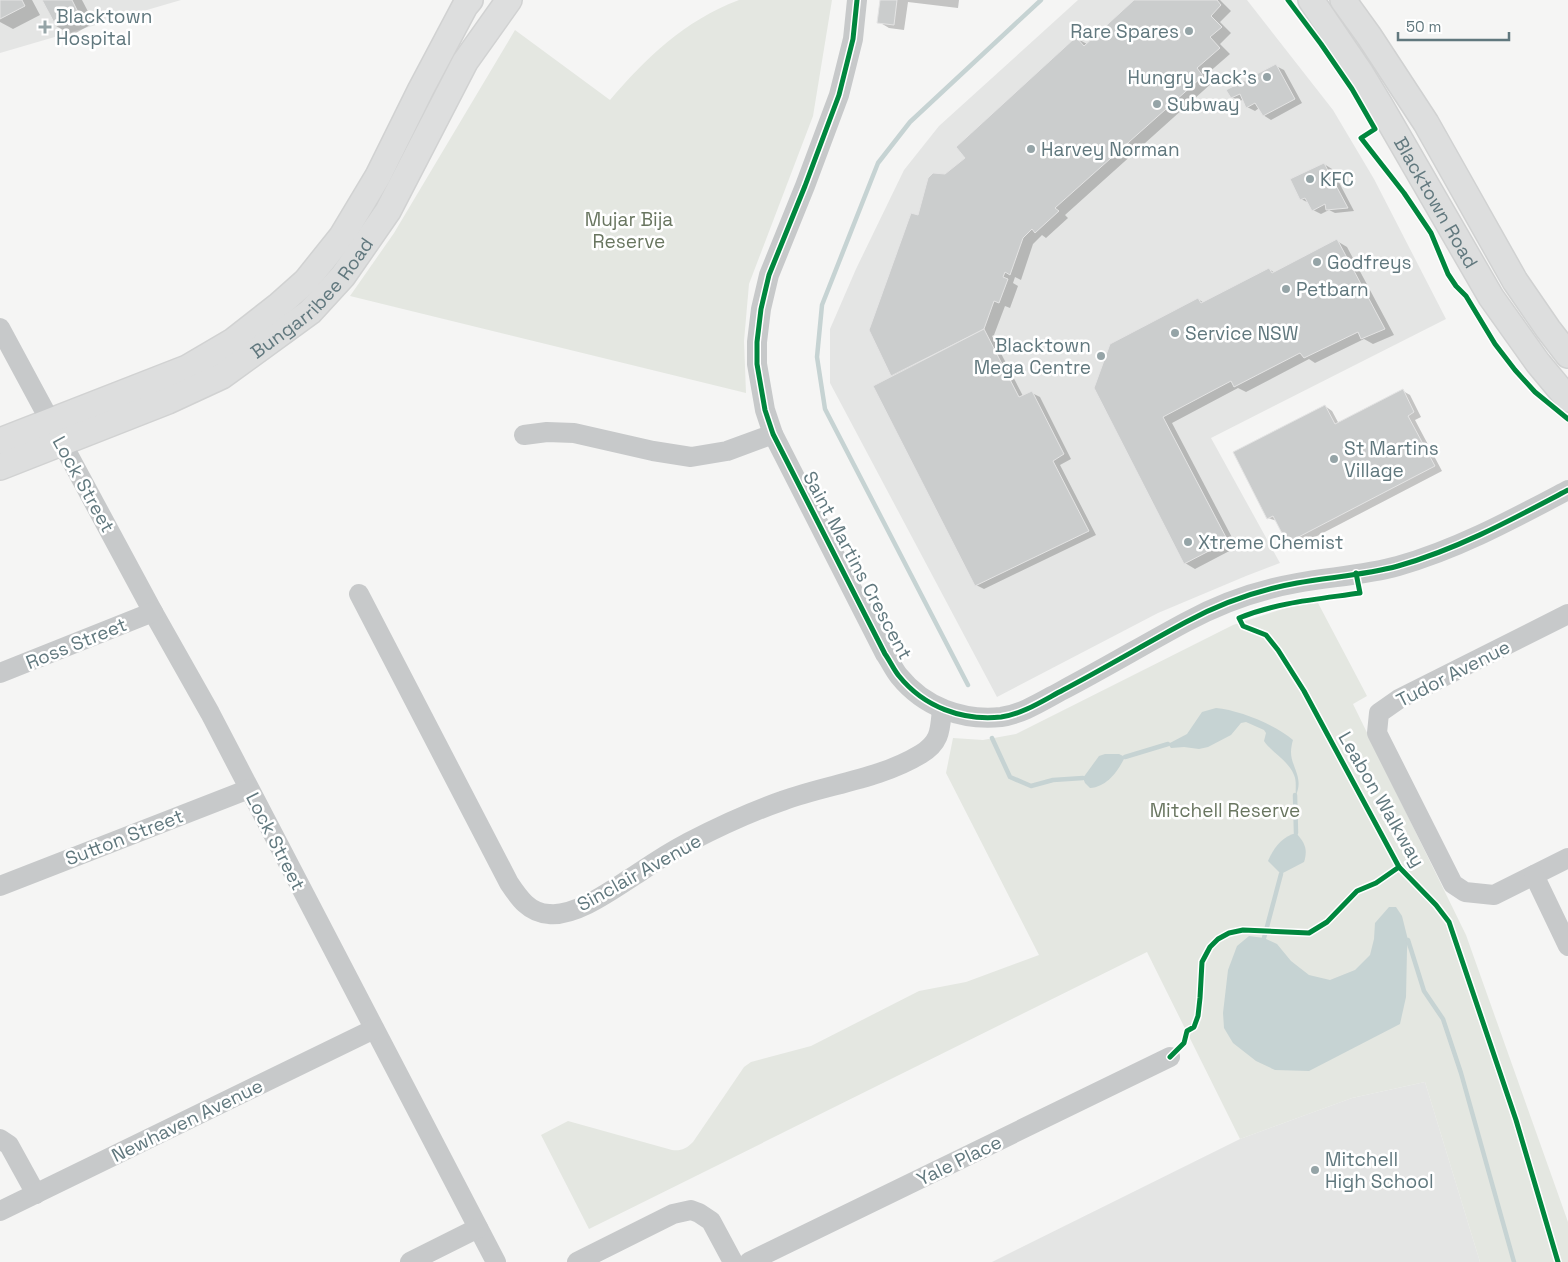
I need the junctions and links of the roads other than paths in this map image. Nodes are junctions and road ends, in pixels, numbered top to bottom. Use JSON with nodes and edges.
{"nodes":[{"id":1,"x":470,"y":0,"type":"edge"},
{"id":2,"x":510,"y":0,"type":"edge"},
{"id":3,"x":856,"y":0,"type":"edge"},
{"id":4,"x":1311,"y":0,"type":"edge"},
{"id":5,"x":1343,"y":0,"type":"edge"},
{"id":6,"x":0,"y":328,"type":"edge"},
{"id":7,"x":1568,"y":355,"type":"edge"},
{"id":8,"x":1568,"y":399,"type":"edge"},
{"id":9,"x":56,"y":432,"type":"junction"},
{"id":10,"x":773,"y":434,"type":"junction"},
{"id":11,"x":524,"y":435,"type":"dead end"},
{"id":12,"x":0,"y":441,"type":"edge"},
{"id":13,"x":0,"y":467,"type":"edge"},
{"id":14,"x":1568,"y":490,"type":"edge"},
{"id":15,"x":359,"y":594,"type":"dead end"},
{"id":16,"x":153,"y":612,"type":"junction"},
{"id":17,"x":1568,"y":614,"type":"edge"},
{"id":18,"x":0,"y":673,"type":"edge"},
{"id":19,"x":942,"y":709,"type":"junction"},
{"id":20,"x":249,"y":789,"type":"junction"},
{"id":21,"x":1568,"y":858,"type":"edge"},
{"id":22,"x":1534,"y":875,"type":"junction"},
{"id":23,"x":0,"y":886,"type":"edge"},
{"id":24,"x":1568,"y":946,"type":"edge"},
{"id":25,"x":374,"y":1029,"type":"junction"},
{"id":26,"x":1170,"y":1057,"type":"dead end"},
{"id":27,"x":0,"y":1139,"type":"edge"},
{"id":28,"x":36,"y":1194,"type":"junction"},
{"id":29,"x":0,"y":1211,"type":"edge"},
{"id":30,"x":478,"y":1228,"type":"junction"},
{"id":31,"x":410,"y":1262,"type":"edge"},
{"id":32,"x":496,"y":1262,"type":"edge"},
{"id":33,"x":578,"y":1262,"type":"edge"},
{"id":34,"x":733,"y":1262,"type":"edge"},
{"id":35,"x":749,"y":1262,"type":"edge"}],
"edges":[{"from":1,"to":9,"type":"main road","name":"Bungarribee Road"},
{"from":2,"to":9,"type":"main road","name":"Bungarribee Road"},
{"from":3,"to":10,"type":"street","name":"Saint Martins Crescent"},
{"from":4,"to":8,"type":"main road","name":"Blacktown Road"},
{"from":5,"to":7,"type":"main road","name":"Blacktown Road"},
{"from":6,"to":9,"type":"street","name":"Lock Street"},
{"from":9,"to":12,"type":"main road","name":"Bungarribee Road"},
{"from":9,"to":13,"type":"main road","name":"Bungarribee Road"},
{"from":9,"to":16,"type":"street","name":"Lock Street"},
{"from":10,"to":11,"type":"street"},
{"from":10,"to":19,"type":"street","name":"Saint Martins Crescent"},
{"from":14,"to":19,"type":"street","name":"Saint Martins Crescent"},
{"from":15,"to":19,"type":"street","name":"Sinclair Avenue"},
{"from":16,"to":18,"type":"street","name":"Ross Street"},
{"from":16,"to":20,"type":"street","name":"Lock Street"},
{"from":17,"to":22,"type":"street","name":"Tudor Avenue"},
{"from":20,"to":23,"type":"street","name":"Sutton Street"},
{"from":20,"to":25,"type":"street","name":"Lock Street"},
{"from":21,"to":22,"type":"street","name":"Tudor Avenue"},
{"from":22,"to":24,"type":"street"},
{"from":25,"to":28,"type":"street","name":"Newhaven Avenue"},
{"from":25,"to":30,"type":"street","name":"Lock Street"},
{"from":26,"to":35,"type":"street","name":"Yale Place"},
{"from":27,"to":28,"type":"street"},
{"from":28,"to":29,"type":"street","name":"Newhaven Avenue"},
{"from":30,"to":31,"type":"street"},
{"from":30,"to":32,"type":"street","name":"Lock Street"},
{"from":33,"to":34,"type":"street"}]}
